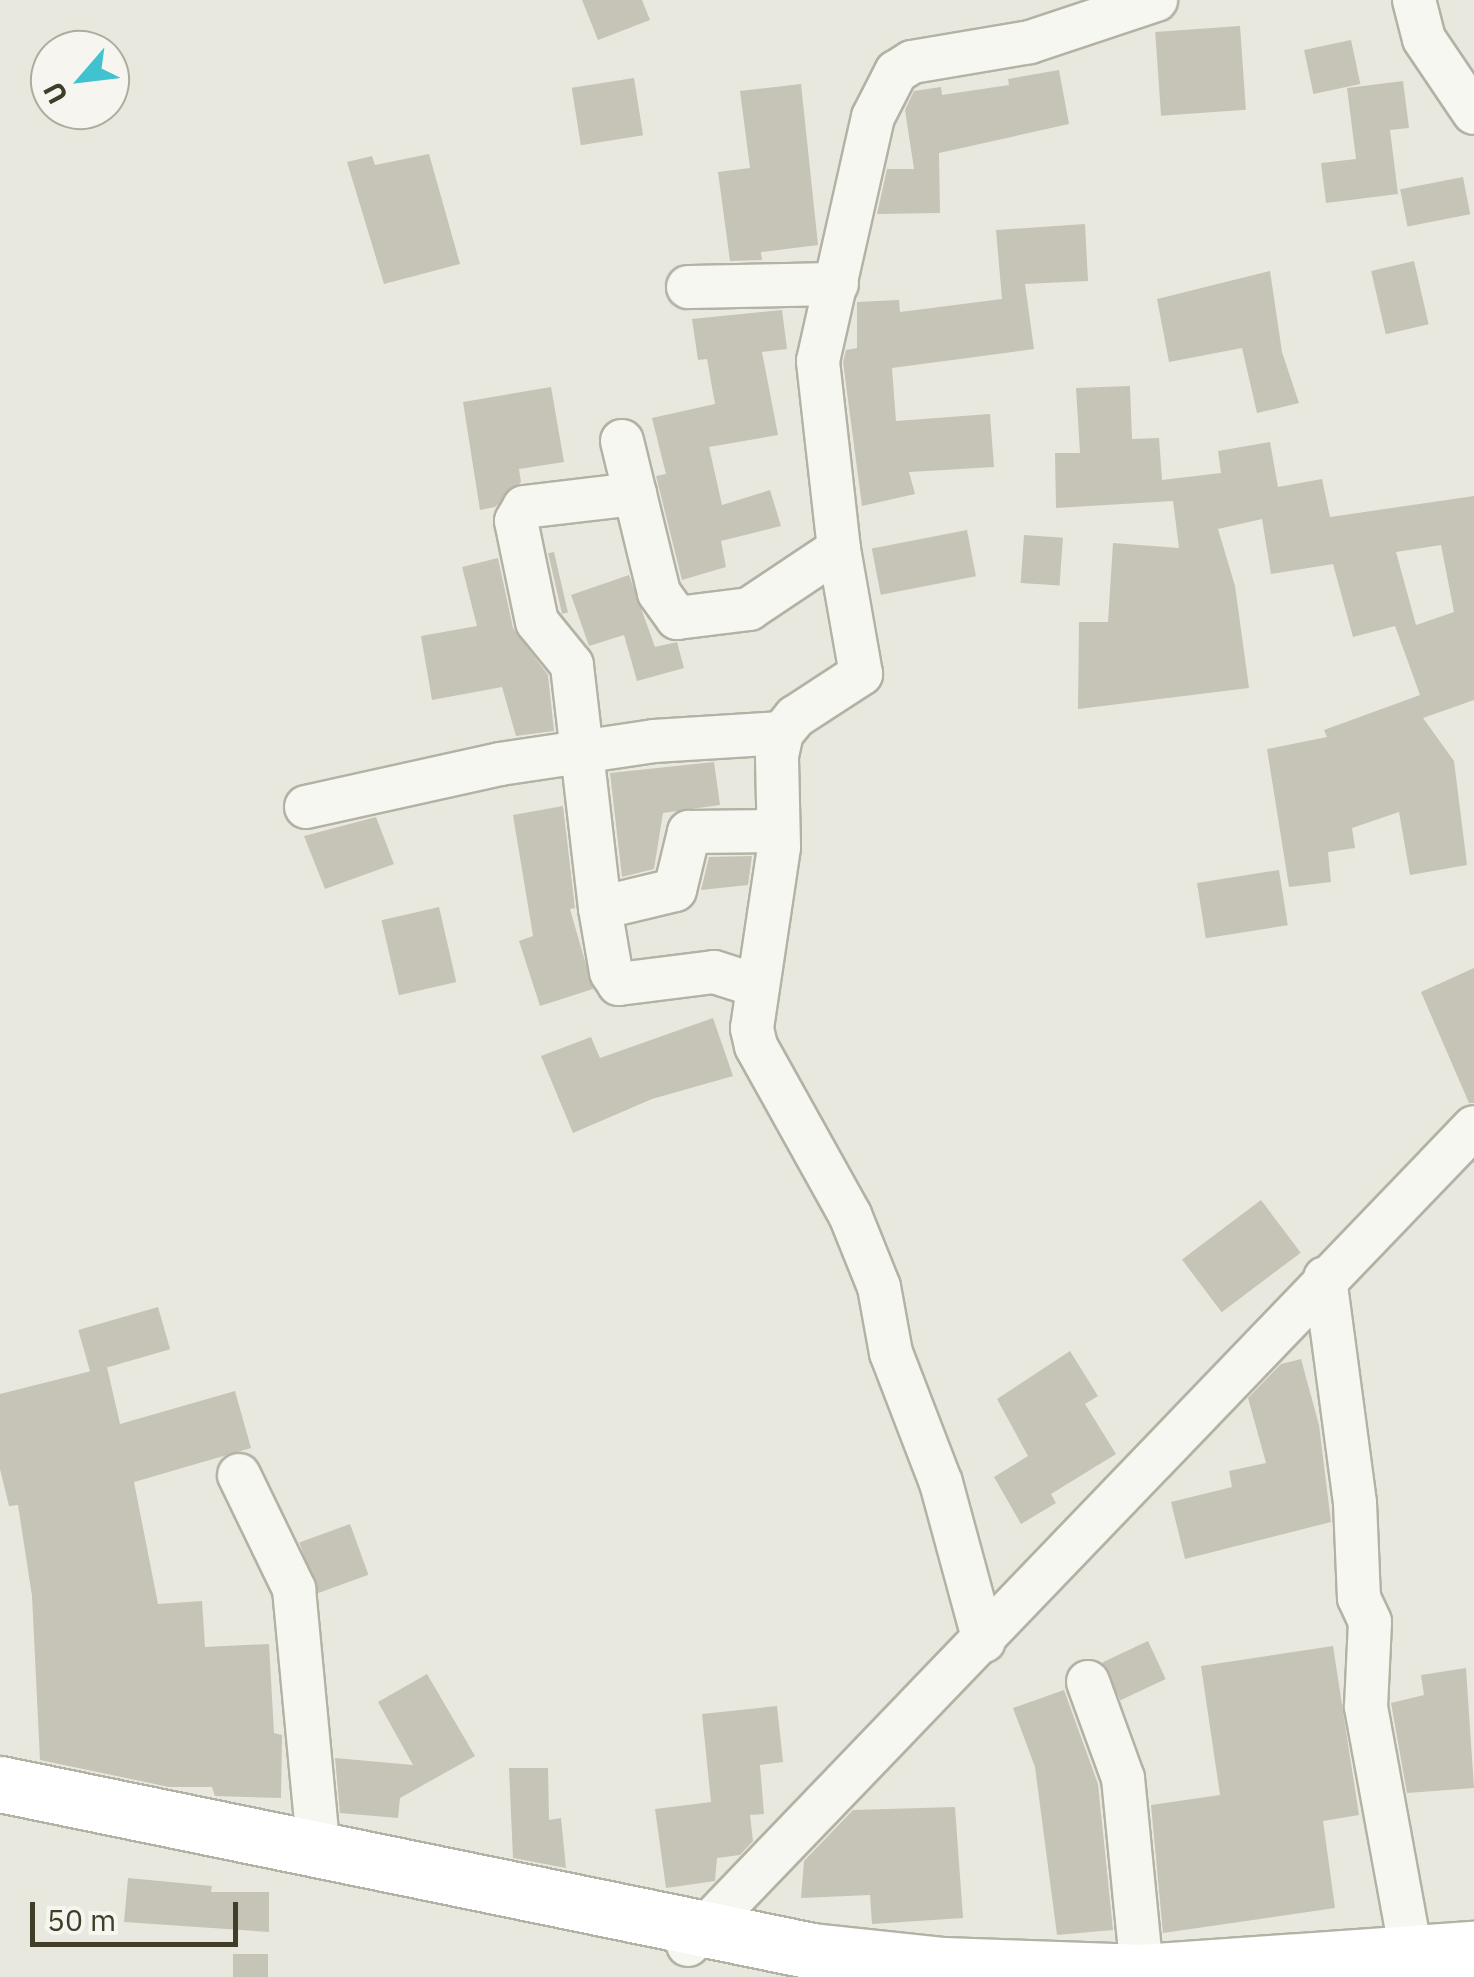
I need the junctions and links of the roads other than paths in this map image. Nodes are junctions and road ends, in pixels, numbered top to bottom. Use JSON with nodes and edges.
{"nodes":[{"id":1,"x":1156,"y":0,"type":"edge"},
{"id":2,"x":1414,"y":0,"type":"edge"},
{"id":3,"x":1474,"y":112,"type":"edge"},
{"id":4,"x":837,"y":284,"type":"junction"},
{"id":5,"x":688,"y":287,"type":"dead end"},
{"id":6,"x":622,"y":442,"type":"dead end"},
{"id":7,"x":635,"y":494,"type":"junction"},
{"id":8,"x":838,"y":549,"type":"junction"},
{"id":9,"x":782,"y":733,"type":"junction"},
{"id":10,"x":582,"y":752,"type":"junction"},
{"id":11,"x":306,"y":808,"type":"dead end"},
{"id":12,"x":778,"y":831,"type":"junction"},
{"id":13,"x":600,"y":908,"type":"junction"},
{"id":14,"x":758,"y":986,"type":"junction"},
{"id":15,"x":1474,"y":1127,"type":"edge"},
{"id":16,"x":1325,"y":1278,"type":"junction"},
{"id":17,"x":239,"y":1475,"type":"dead end"},
{"id":18,"x":984,"y":1641,"type":"junction"},
{"id":19,"x":1088,"y":1682,"type":"dead end"},
{"id":20,"x":0,"y":1784,"type":"edge"},
{"id":21,"x":0,"y":1812,"type":"edge"},
{"id":22,"x":318,"y":1846,"type":"junction"},
{"id":23,"x":695,"y":1937,"type":"junction"},
{"id":24,"x":1474,"y":1949,"type":"edge"},
{"id":25,"x":1406,"y":1967,"type":"edge"},
{"id":26,"x":1474,"y":1968,"type":"edge"},
{"id":27,"x":942,"y":1971,"type":"edge"},
{"id":28,"x":1142,"y":1972,"type":"junction"},
{"id":29,"x":872,"y":1977,"type":"edge"}],
"edges":[{"from":1,"to":4,"type":"street"},
{"from":2,"to":3,"type":"street"},
{"from":4,"to":5,"type":"street"},
{"from":4,"to":8,"type":"street"},
{"from":6,"to":7,"type":"street"},
{"from":7,"to":8,"type":"street"},
{"from":7,"to":10,"type":"street"},
{"from":8,"to":9,"type":"street"},
{"from":9,"to":10,"type":"street"},
{"from":9,"to":12,"type":"street"},
{"from":10,"to":11,"type":"street"},
{"from":10,"to":13,"type":"street"},
{"from":12,"to":13,"type":"street"},
{"from":12,"to":14,"type":"street"},
{"from":13,"to":14,"type":"street"},
{"from":14,"to":18,"type":"street"},
{"from":15,"to":16,"type":"street"},
{"from":16,"to":18,"type":"street"},
{"from":16,"to":25,"type":"street"},
{"from":17,"to":22,"type":"street"},
{"from":18,"to":23,"type":"street"},
{"from":19,"to":28,"type":"street"},
{"from":20,"to":22,"type":"highway"},
{"from":21,"to":23,"type":"highway"},
{"from":22,"to":23,"type":"highway"},
{"from":23,"to":27,"type":"highway"},
{"from":23,"to":29,"type":"highway"},
{"from":24,"to":25,"type":"highway"},
{"from":25,"to":26,"type":"highway"},
{"from":25,"to":28,"type":"highway"},
{"from":27,"to":28,"type":"highway"}]}
